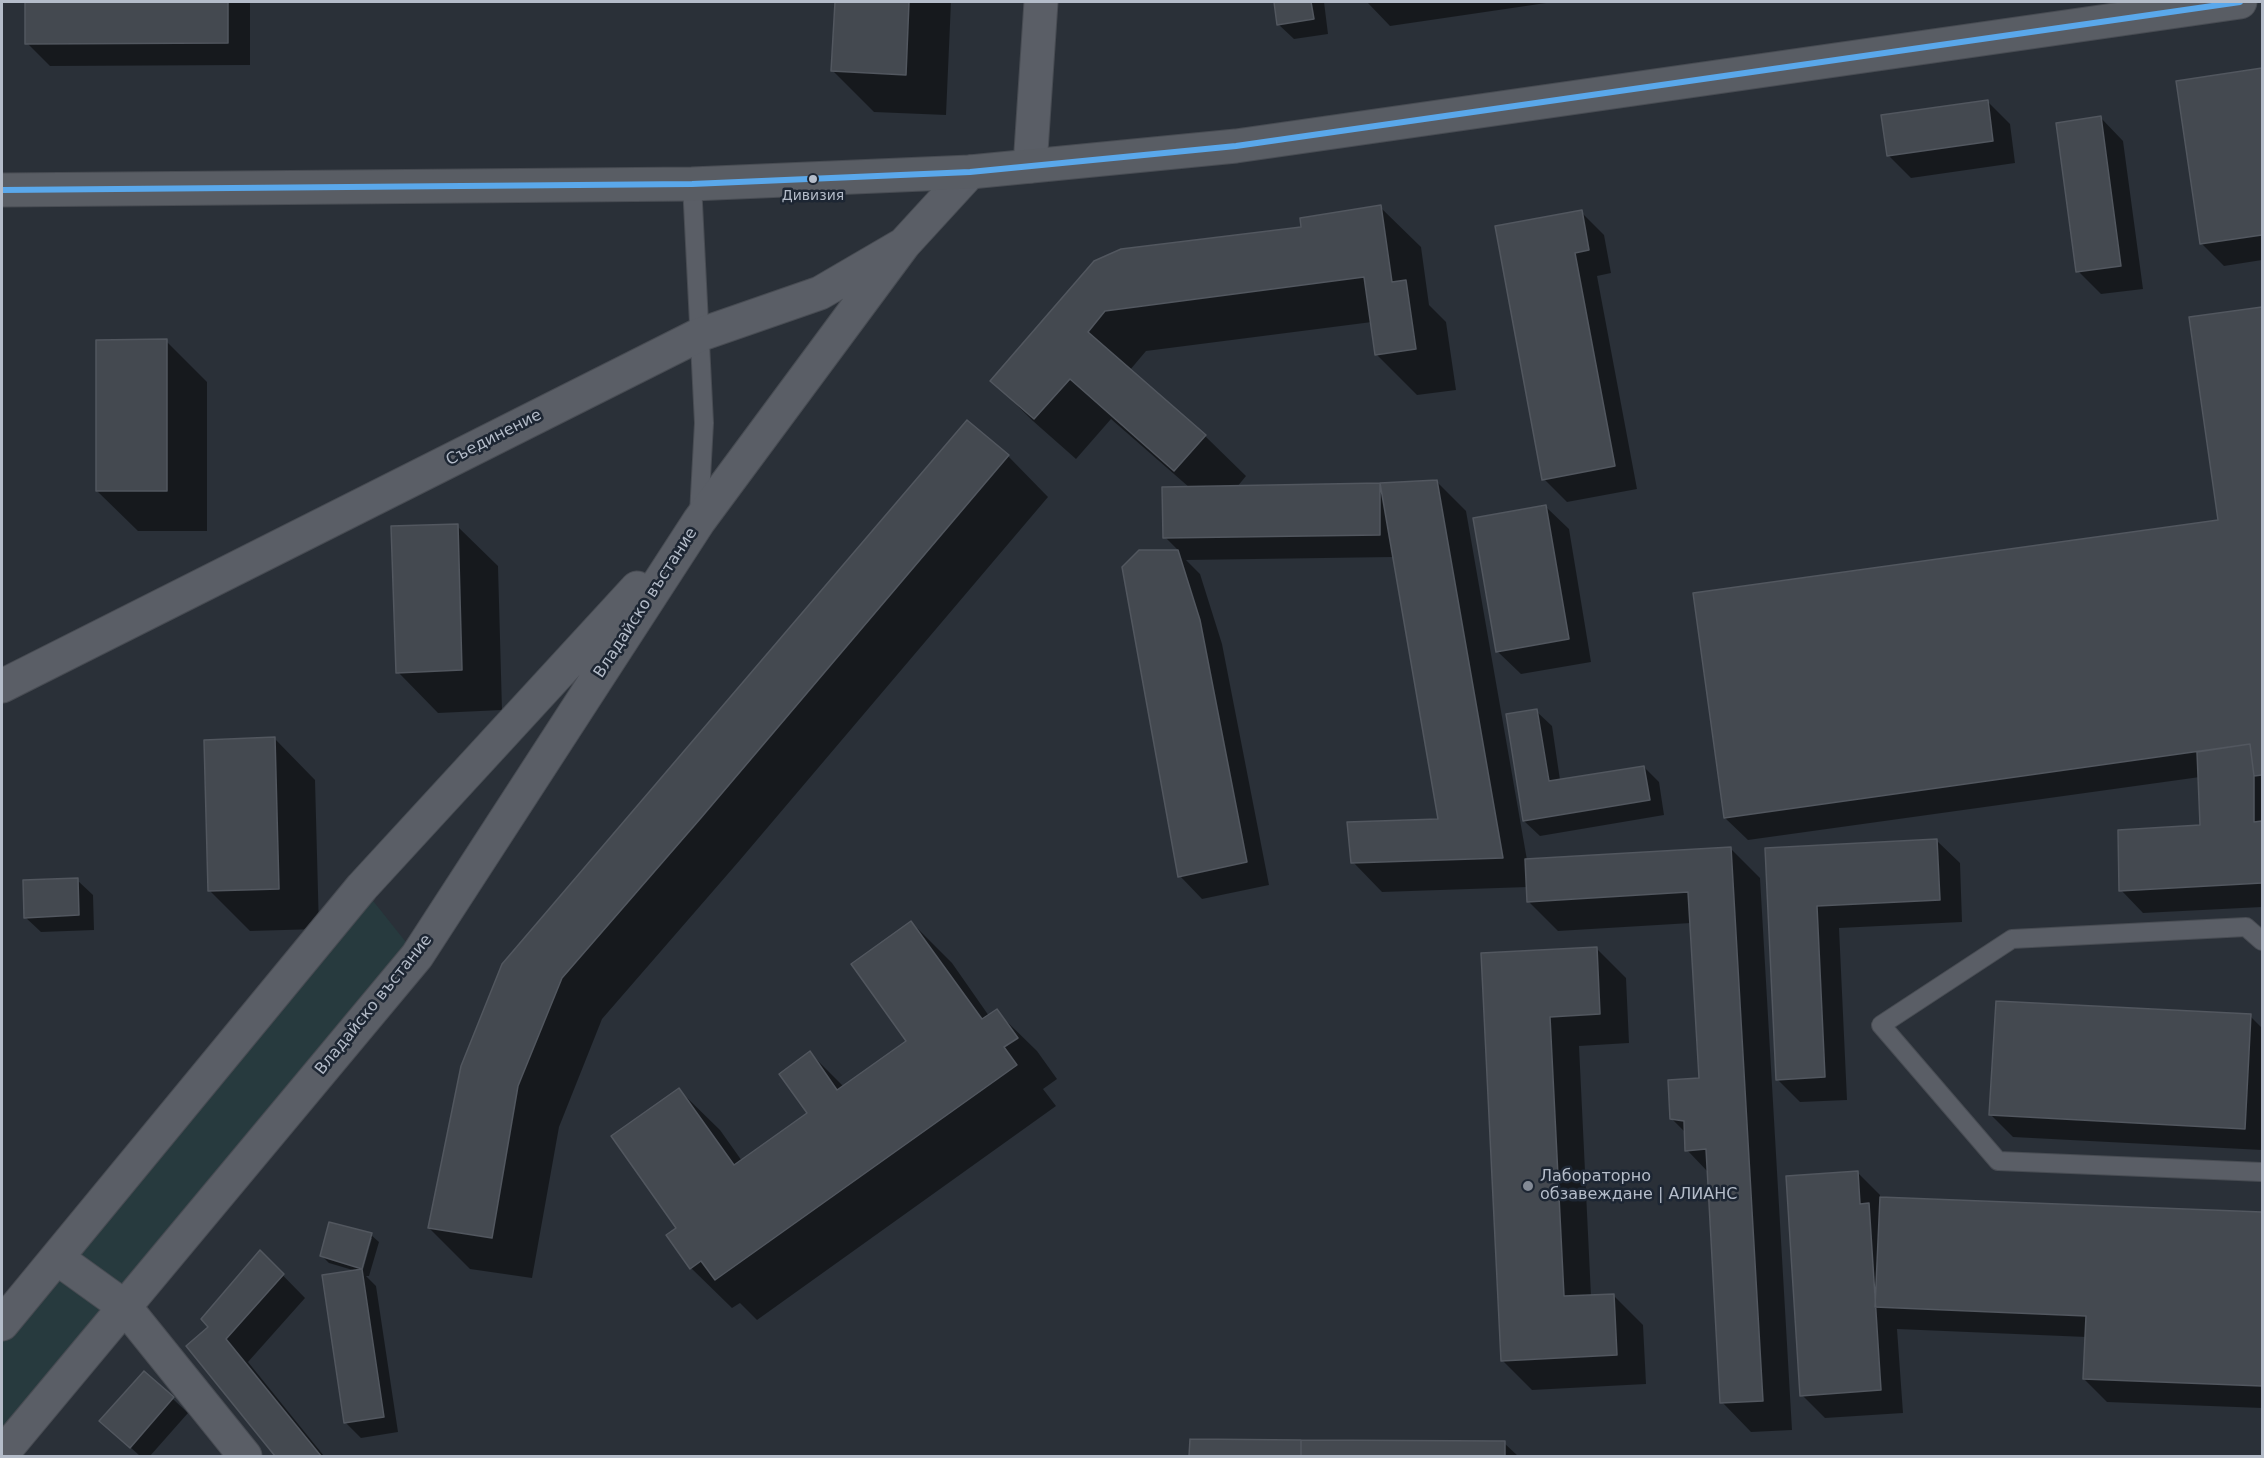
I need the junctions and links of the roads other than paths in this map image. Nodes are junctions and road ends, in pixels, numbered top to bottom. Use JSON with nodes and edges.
{"nodes":[{"id":1,"x":1041,"y":2,"type":"edge"},
{"id":2,"x":2240,"y":2,"type":"edge"},
{"id":3,"x":1030,"y":166,"type":"junction"},
{"id":4,"x":970,"y":172,"type":"junction"},
{"id":5,"x":692,"y":184,"type":"junction"},
{"id":6,"x":2,"y":190,"type":"edge"},
{"id":7,"x":904,"y":244,"type":"junction"},
{"id":8,"x":699,"y":334,"type":"junction"},
{"id":9,"x":699,"y":521,"type":"junction"},
{"id":10,"x":2,"y":686,"type":"edge"},
{"id":11,"x":2262,"y":941,"type":"edge"},
{"id":12,"x":2262,"y":1172,"type":"edge"},
{"id":13,"x":57,"y":1258,"type":"junction"},
{"id":14,"x":125,"y":1307,"type":"junction"},
{"id":15,"x":2,"y":1324,"type":"edge"},
{"id":16,"x":2,"y":1454,"type":"edge"},
{"id":17,"x":245,"y":1456,"type":"edge"}],
"edges":[{"from":1,"to":3,"type":"street"},
{"from":2,"to":3,"type":"main road"},
{"from":3,"to":4,"type":"main road"},
{"from":4,"to":5,"type":"main road"},
{"from":4,"to":7,"type":"street","name":"Съединение"},
{"from":5,"to":6,"type":"main road"},
{"from":5,"to":8,"type":"lane"},
{"from":7,"to":8,"type":"street","name":"Съединение"},
{"from":7,"to":9,"type":"street","name":"Владайско въстание"},
{"from":8,"to":9,"type":"lane"},
{"from":8,"to":10,"type":"street","name":"Съединение"},
{"from":9,"to":13,"type":"street","name":"Владайско въстание"},
{"from":9,"to":14,"type":"street","name":"Владайско въстание"},
{"from":11,"to":12,"type":"lane"},
{"from":13,"to":14,"type":"street"},
{"from":13,"to":15,"type":"street","name":"Владайско въстание"},
{"from":14,"to":16,"type":"street","name":"Владайско въстание"},
{"from":14,"to":17,"type":"street"}]}
